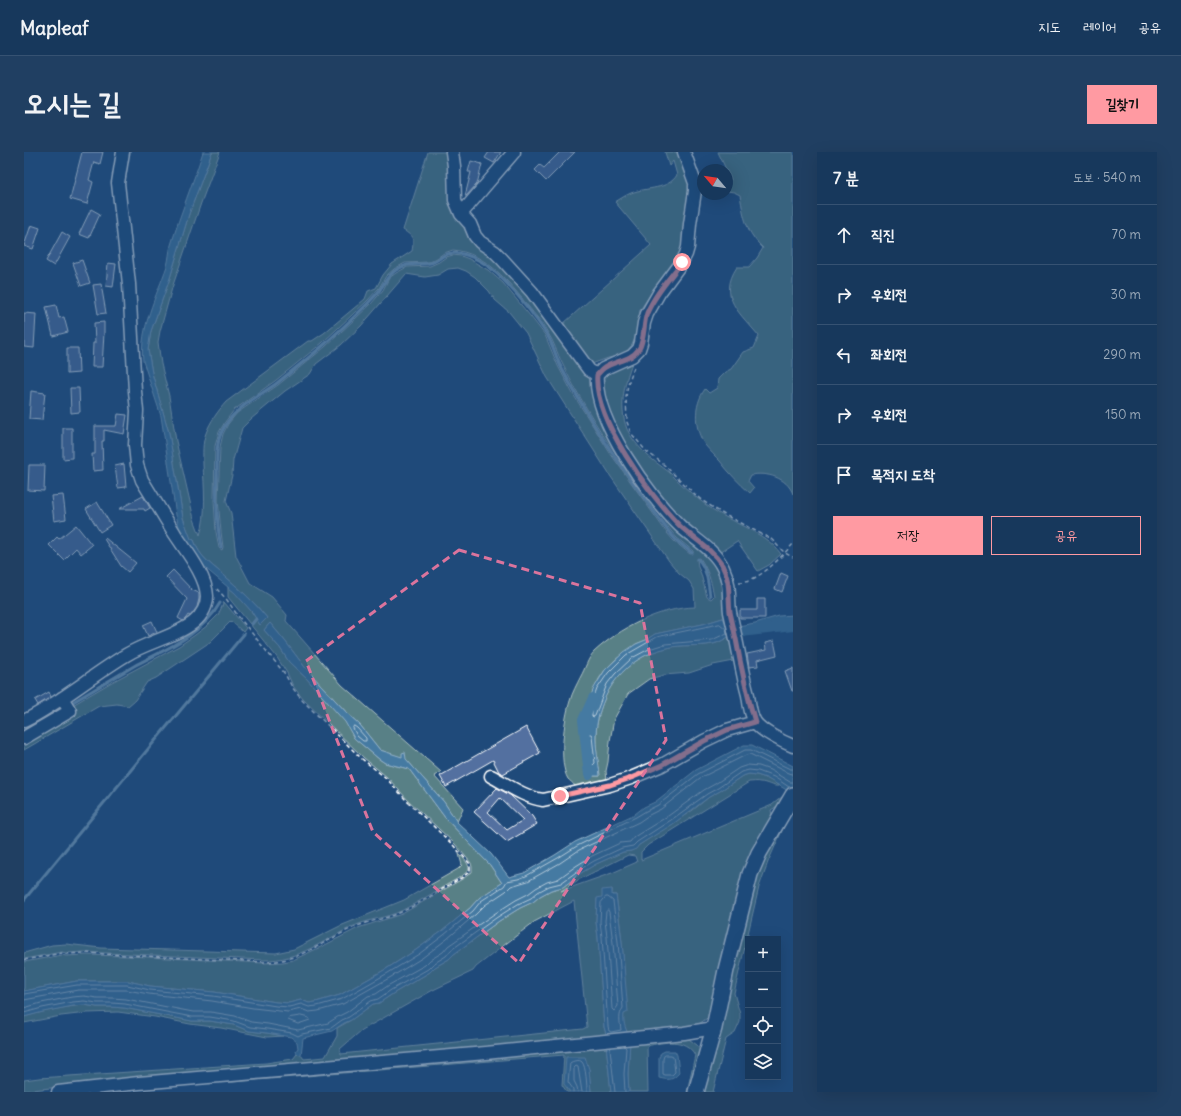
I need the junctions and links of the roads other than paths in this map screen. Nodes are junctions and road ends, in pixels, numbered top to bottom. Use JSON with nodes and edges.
{"nodes":[{"id":1,"x":123,"y":152,"type":"edge"},
{"id":2,"x":452,"y":152,"type":"edge"},
{"id":3,"x":514,"y":152,"type":"edge"},
{"id":4,"x":684,"y":152,"type":"edge"},
{"id":5,"x":461,"y":214,"type":"junction"},
{"id":6,"x":597,"y":375,"type":"junction"},
{"id":7,"x":62,"y":698,"type":"junction"},
{"id":8,"x":24,"y":721,"type":"edge"},
{"id":9,"x":755,"y":722,"type":"junction"},
{"id":10,"x":24,"y":738,"type":"edge"},
{"id":11,"x":793,"y":746,"type":"edge"},
{"id":12,"x":492,"y":776,"type":"dead end"},
{"id":13,"x":792,"y":796,"type":"edge"},
{"id":14,"x":714,"y":1028,"type":"junction"},
{"id":15,"x":95,"y":1090,"type":"edge"},
{"id":16,"x":58,"y":1092,"type":"edge"},
{"id":17,"x":696,"y":1092,"type":"edge"}],
"edges":[{"from":1,"to":7,"type":"street"},
{"from":2,"to":5,"type":"street"},
{"from":3,"to":5,"type":"street"},
{"from":4,"to":6,"type":"street"},
{"from":5,"to":6,"type":"street"},
{"from":6,"to":9,"type":"street"},
{"from":7,"to":8,"type":"street"},
{"from":7,"to":10,"type":"street"},
{"from":9,"to":11,"type":"street"},
{"from":9,"to":12,"type":"street"},
{"from":13,"to":14,"type":"main road"},
{"from":14,"to":15,"type":"street"},
{"from":14,"to":17,"type":"main road"},
{"from":15,"to":16,"type":"street"}]}
